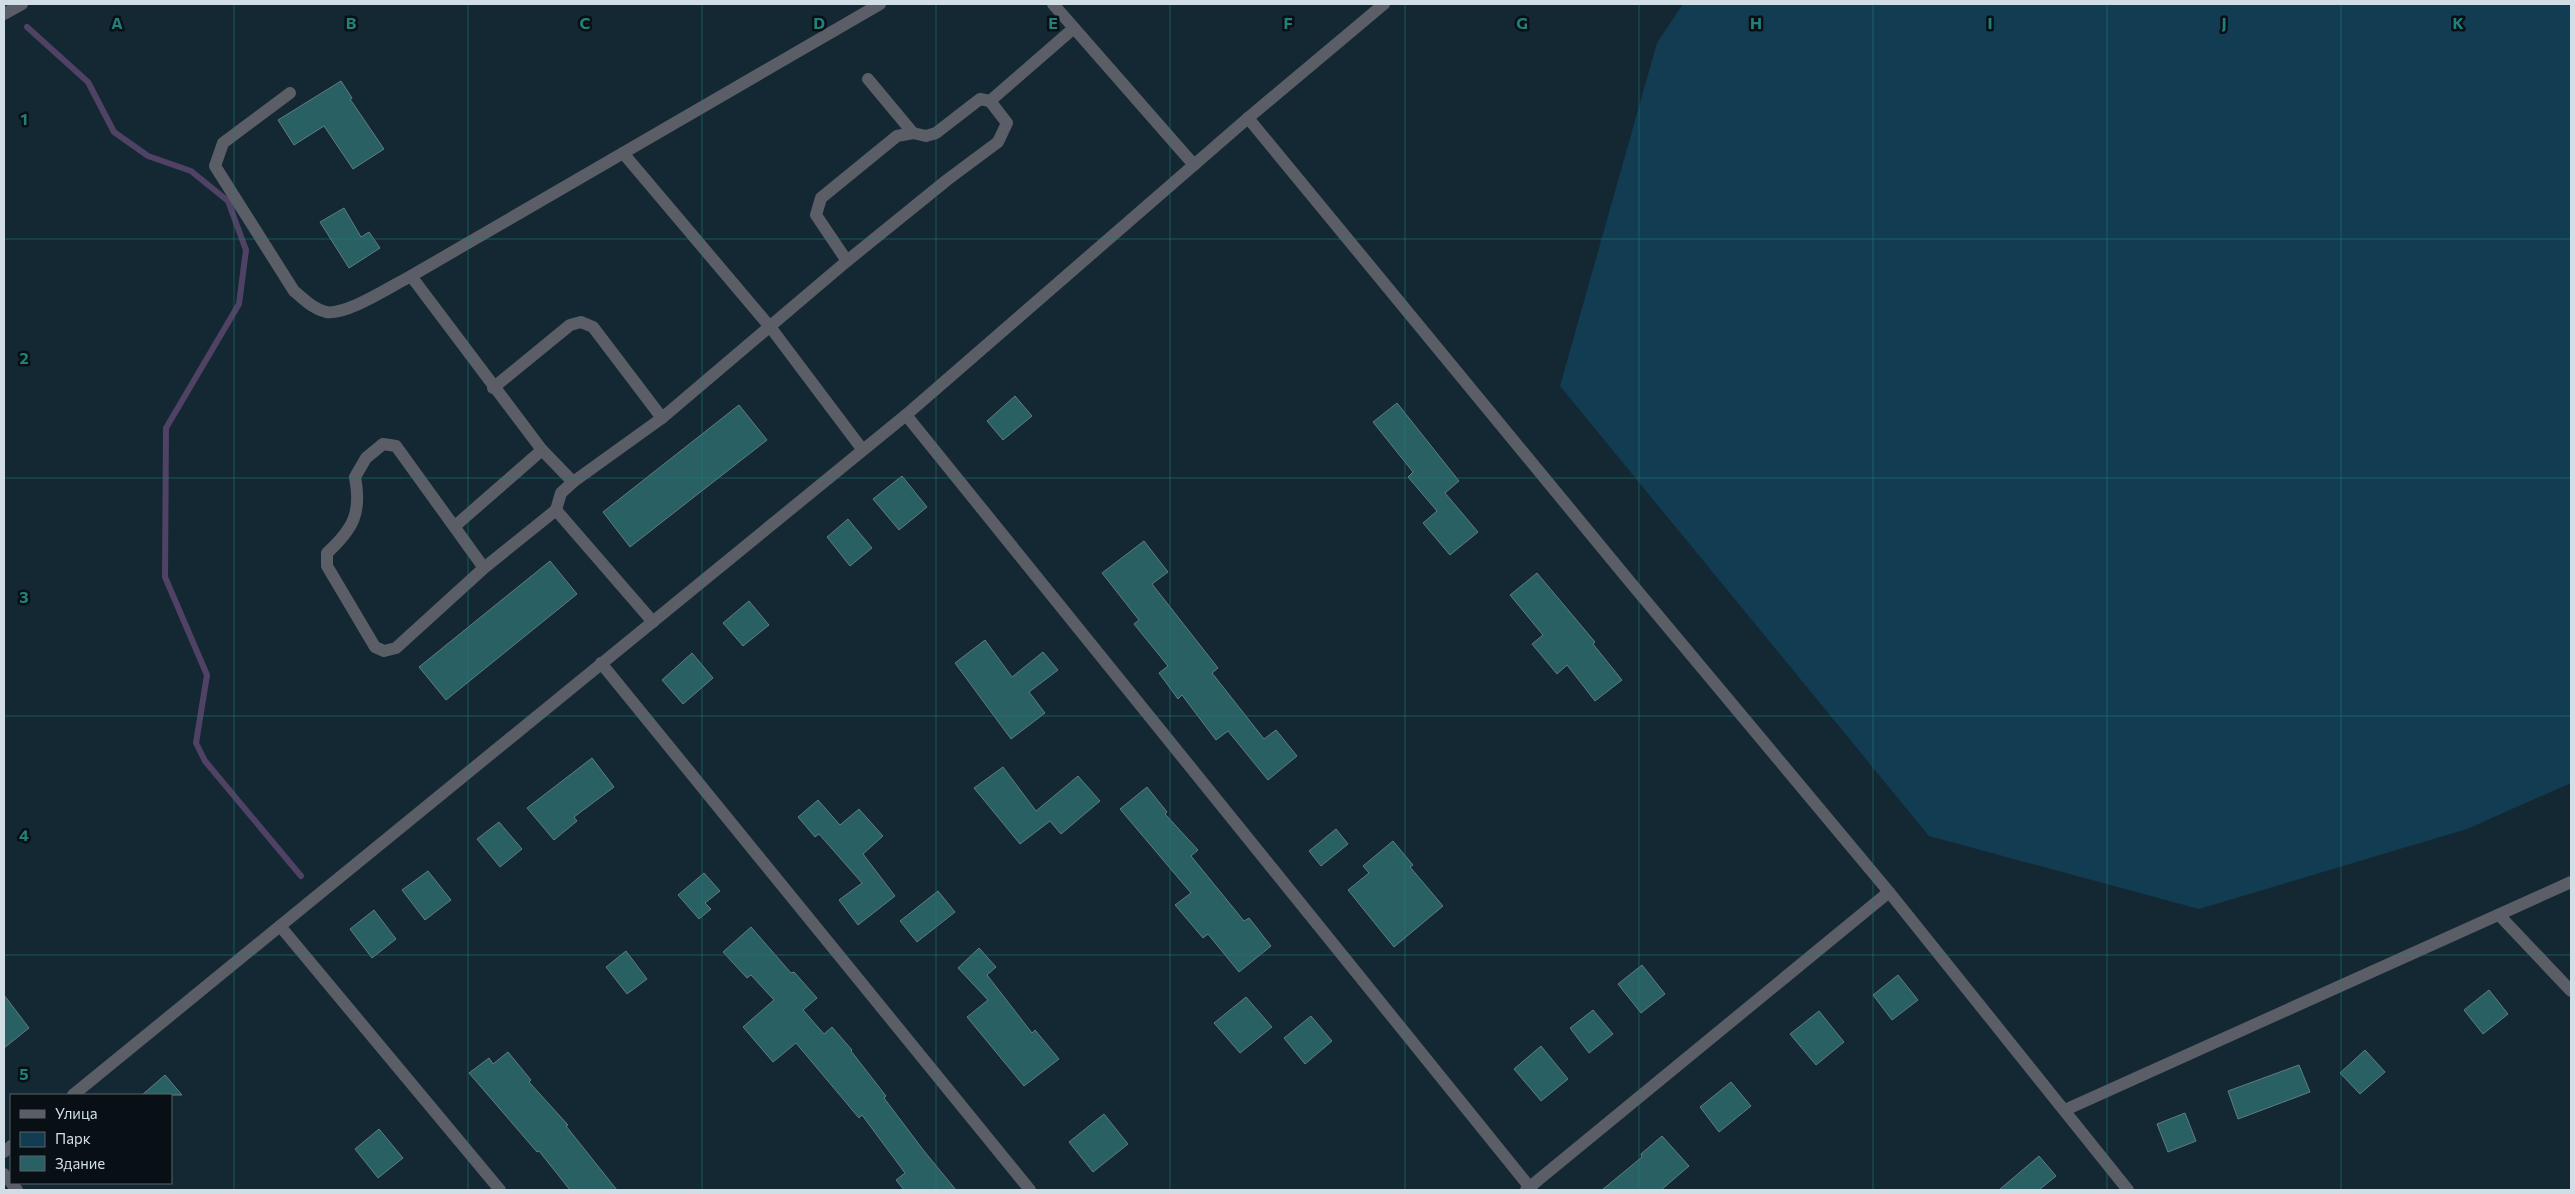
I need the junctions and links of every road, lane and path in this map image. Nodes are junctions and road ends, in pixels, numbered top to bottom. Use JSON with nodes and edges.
{"nodes":[{"id":1,"x":22,"y":4,"type":"edge"},
{"id":2,"x":880,"y":4,"type":"edge"},
{"id":3,"x":1053,"y":4,"type":"edge"},
{"id":4,"x":1384,"y":4,"type":"edge"},
{"id":5,"x":4,"y":14,"type":"edge"},
{"id":6,"x":1074,"y":28,"type":"junction"},
{"id":7,"x":868,"y":79,"type":"dead end"},
{"id":8,"x":290,"y":93,"type":"dead end"},
{"id":9,"x":990,"y":101,"type":"junction"},
{"id":10,"x":1248,"y":118,"type":"junction"},
{"id":11,"x":913,"y":133,"type":"junction"},
{"id":12,"x":623,"y":153,"type":"junction"},
{"id":13,"x":1194,"y":165,"type":"junction"},
{"id":14,"x":846,"y":262,"type":"junction"},
{"id":15,"x":411,"y":276,"type":"junction"},
{"id":16,"x":771,"y":328,"type":"junction"},
{"id":17,"x":493,"y":388,"type":"junction"},
{"id":18,"x":906,"y":415,"type":"junction"},
{"id":19,"x":662,"y":418,"type":"junction"},
{"id":20,"x":862,"y":449,"type":"junction"},
{"id":21,"x":542,"y":450,"type":"junction"},
{"id":22,"x":573,"y":482,"type":"junction"},
{"id":23,"x":556,"y":510,"type":"junction"},
{"id":24,"x":455,"y":526,"type":"junction"},
{"id":25,"x":484,"y":568,"type":"junction"},
{"id":26,"x":653,"y":622,"type":"junction"},
{"id":27,"x":601,"y":664,"type":"junction"},
{"id":28,"x":2571,"y":882,"type":"edge"},
{"id":29,"x":1889,"y":892,"type":"junction"},
{"id":30,"x":2500,"y":916,"type":"junction"},
{"id":31,"x":280,"y":926,"type":"junction"},
{"id":32,"x":2566,"y":979,"type":"edge"},
{"id":33,"x":2571,"y":991,"type":"edge"},
{"id":34,"x":74,"y":1094,"type":"edge"},
{"id":35,"x":2065,"y":1110,"type":"junction"},
{"id":36,"x":1530,"y":1189,"type":"edge"},
{"id":37,"x":500,"y":1190,"type":"edge"},
{"id":38,"x":1030,"y":1190,"type":"edge"},
{"id":39,"x":2128,"y":1190,"type":"edge"}],
"edges":[{"from":1,"to":5,"type":"street"},
{"from":2,"to":12,"type":"street"},
{"from":3,"to":6,"type":"street"},
{"from":4,"to":10,"type":"street"},
{"from":6,"to":9,"type":"street"},
{"from":6,"to":13,"type":"street"},
{"from":7,"to":11,"type":"street"},
{"from":8,"to":15,"type":"street"},
{"from":9,"to":11,"type":"street"},
{"from":9,"to":14,"type":"street"},
{"from":10,"to":13,"type":"street"},
{"from":10,"to":29,"type":"street"},
{"from":11,"to":14,"type":"street"},
{"from":12,"to":15,"type":"street"},
{"from":12,"to":16,"type":"street"},
{"from":13,"to":18,"type":"street"},
{"from":14,"to":16,"type":"street"},
{"from":15,"to":17,"type":"street"},
{"from":16,"to":19,"type":"street"},
{"from":16,"to":20,"type":"street"},
{"from":17,"to":19,"type":"street"},
{"from":17,"to":21,"type":"street"},
{"from":18,"to":20,"type":"street"},
{"from":18,"to":36,"type":"street"},
{"from":19,"to":22,"type":"street"},
{"from":20,"to":26,"type":"street"},
{"from":21,"to":22,"type":"street"},
{"from":21,"to":24,"type":"street"},
{"from":22,"to":23,"type":"street"},
{"from":23,"to":25,"type":"street"},
{"from":23,"to":26,"type":"street"},
{"from":24,"to":25,"type":"street"},
{"from":24,"to":25,"type":"street"},
{"from":26,"to":27,"type":"street"},
{"from":27,"to":31,"type":"street"},
{"from":27,"to":38,"type":"street"},
{"from":28,"to":30,"type":"street"},
{"from":29,"to":35,"type":"street"},
{"from":29,"to":36,"type":"street"},
{"from":30,"to":32,"type":"street"},
{"from":30,"to":35,"type":"street"},
{"from":31,"to":34,"type":"street"},
{"from":31,"to":37,"type":"street"},
{"from":32,"to":33,"type":"street"},
{"from":35,"to":39,"type":"street"}]}
